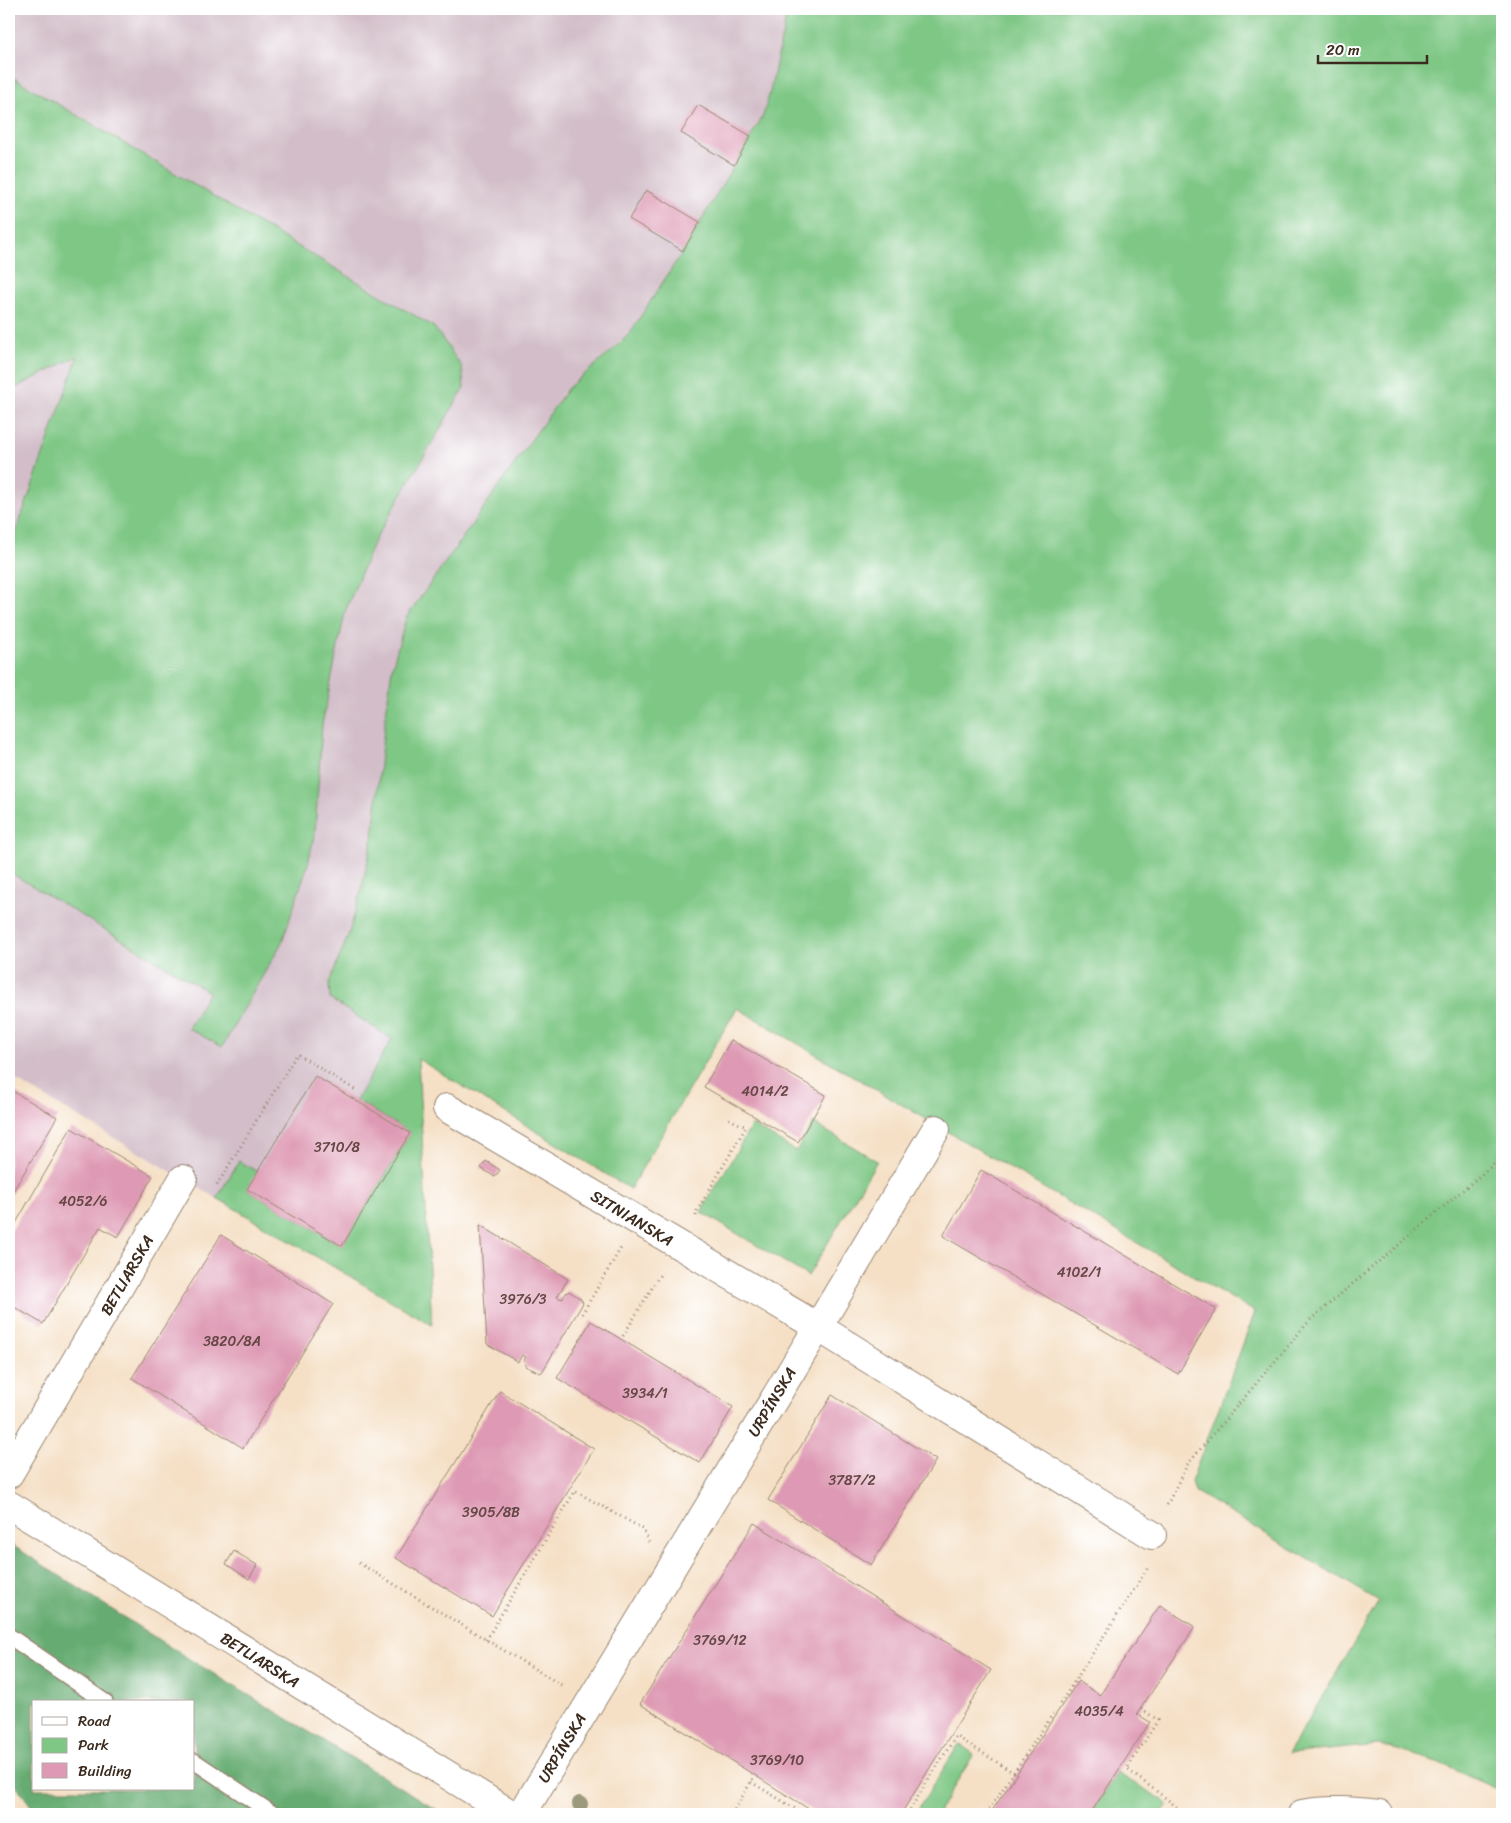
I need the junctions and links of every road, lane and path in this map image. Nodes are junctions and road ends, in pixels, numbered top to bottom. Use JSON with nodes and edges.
{"nodes":[{"id":1,"x":357,"y":1091,"type":"dead end"},
{"id":2,"x":447,"y":1108,"type":"dead end"},
{"id":3,"x":729,"y":1119,"type":"dead end"},
{"id":4,"x":936,"y":1129,"type":"dead end"},
{"id":5,"x":1502,"y":1157,"type":"edge"},
{"id":6,"x":183,"y":1179,"type":"dead end"},
{"id":7,"x":216,"y":1186,"type":"dead end"},
{"id":8,"x":695,"y":1223,"type":"dead end"},
{"id":9,"x":624,"y":1242,"type":"dead end"},
{"id":10,"x":664,"y":1268,"type":"dead end"},
{"id":11,"x":582,"y":1314,"type":"dead end"},
{"id":12,"x":818,"y":1327,"type":"junction"},
{"id":13,"x":623,"y":1336,"type":"dead end"},
{"id":14,"x":9,"y":1474,"type":"edge"},
{"id":15,"x":9,"y":1505,"type":"edge"},
{"id":16,"x":651,"y":1545,"type":"dead end"},
{"id":17,"x":1152,"y":1548,"type":"junction"},
{"id":18,"x":359,"y":1564,"type":"dead end"},
{"id":19,"x":9,"y":1636,"type":"edge"},
{"id":20,"x":486,"y":1640,"type":"junction"},
{"id":21,"x":564,"y":1687,"type":"dead end"},
{"id":22,"x":102,"y":1700,"type":"edge"},
{"id":23,"x":1060,"y":1704,"type":"dead end"},
{"id":24,"x":1141,"y":1709,"type":"dead end"},
{"id":25,"x":1054,"y":1714,"type":"dead end"},
{"id":26,"x":195,"y":1762,"type":"edge"},
{"id":27,"x":1014,"y":1773,"type":"junction"},
{"id":28,"x":755,"y":1775,"type":"dead end"},
{"id":29,"x":751,"y":1782,"type":"junction"},
{"id":30,"x":1179,"y":1810,"type":"dead end"},
{"id":31,"x":273,"y":1814,"type":"edge"},
{"id":32,"x":510,"y":1814,"type":"edge"},
{"id":33,"x":522,"y":1814,"type":"edge"},
{"id":34,"x":732,"y":1814,"type":"edge"},
{"id":35,"x":804,"y":1814,"type":"edge"},
{"id":36,"x":907,"y":1814,"type":"edge"},
{"id":37,"x":986,"y":1814,"type":"edge"},
{"id":38,"x":1302,"y":1814,"type":"edge"},
{"id":39,"x":1379,"y":1814,"type":"edge"}],
"edges":[{"from":1,"to":7,"type":"path"},
{"from":2,"to":12,"type":"street","name":"SITNIANSKA"},
{"from":3,"to":8,"type":"path"},
{"from":4,"to":12,"type":"street","name":"URPÍNSKA"},
{"from":5,"to":17,"type":"path"},
{"from":6,"to":14,"type":"street","name":"BETLIARSKA"},
{"from":9,"to":11,"type":"path"},
{"from":10,"to":13,"type":"path"},
{"from":12,"to":17,"type":"street"},
{"from":12,"to":33,"type":"street","name":"URPÍNSKA"},
{"from":15,"to":32,"type":"street","name":"BETLIARSKA"},
{"from":16,"to":20,"type":"path"},
{"from":17,"to":23,"type":"path"},
{"from":18,"to":20,"type":"path"},
{"from":19,"to":22,"type":"lane"},
{"from":20,"to":21,"type":"path"},
{"from":24,"to":30,"type":"path"},
{"from":25,"to":27,"type":"path"},
{"from":26,"to":31,"type":"lane"},
{"from":27,"to":36,"type":"path"},
{"from":27,"to":37,"type":"path"},
{"from":28,"to":29,"type":"path"},
{"from":29,"to":34,"type":"path"},
{"from":29,"to":35,"type":"path"},
{"from":38,"to":39,"type":"street"}]}
